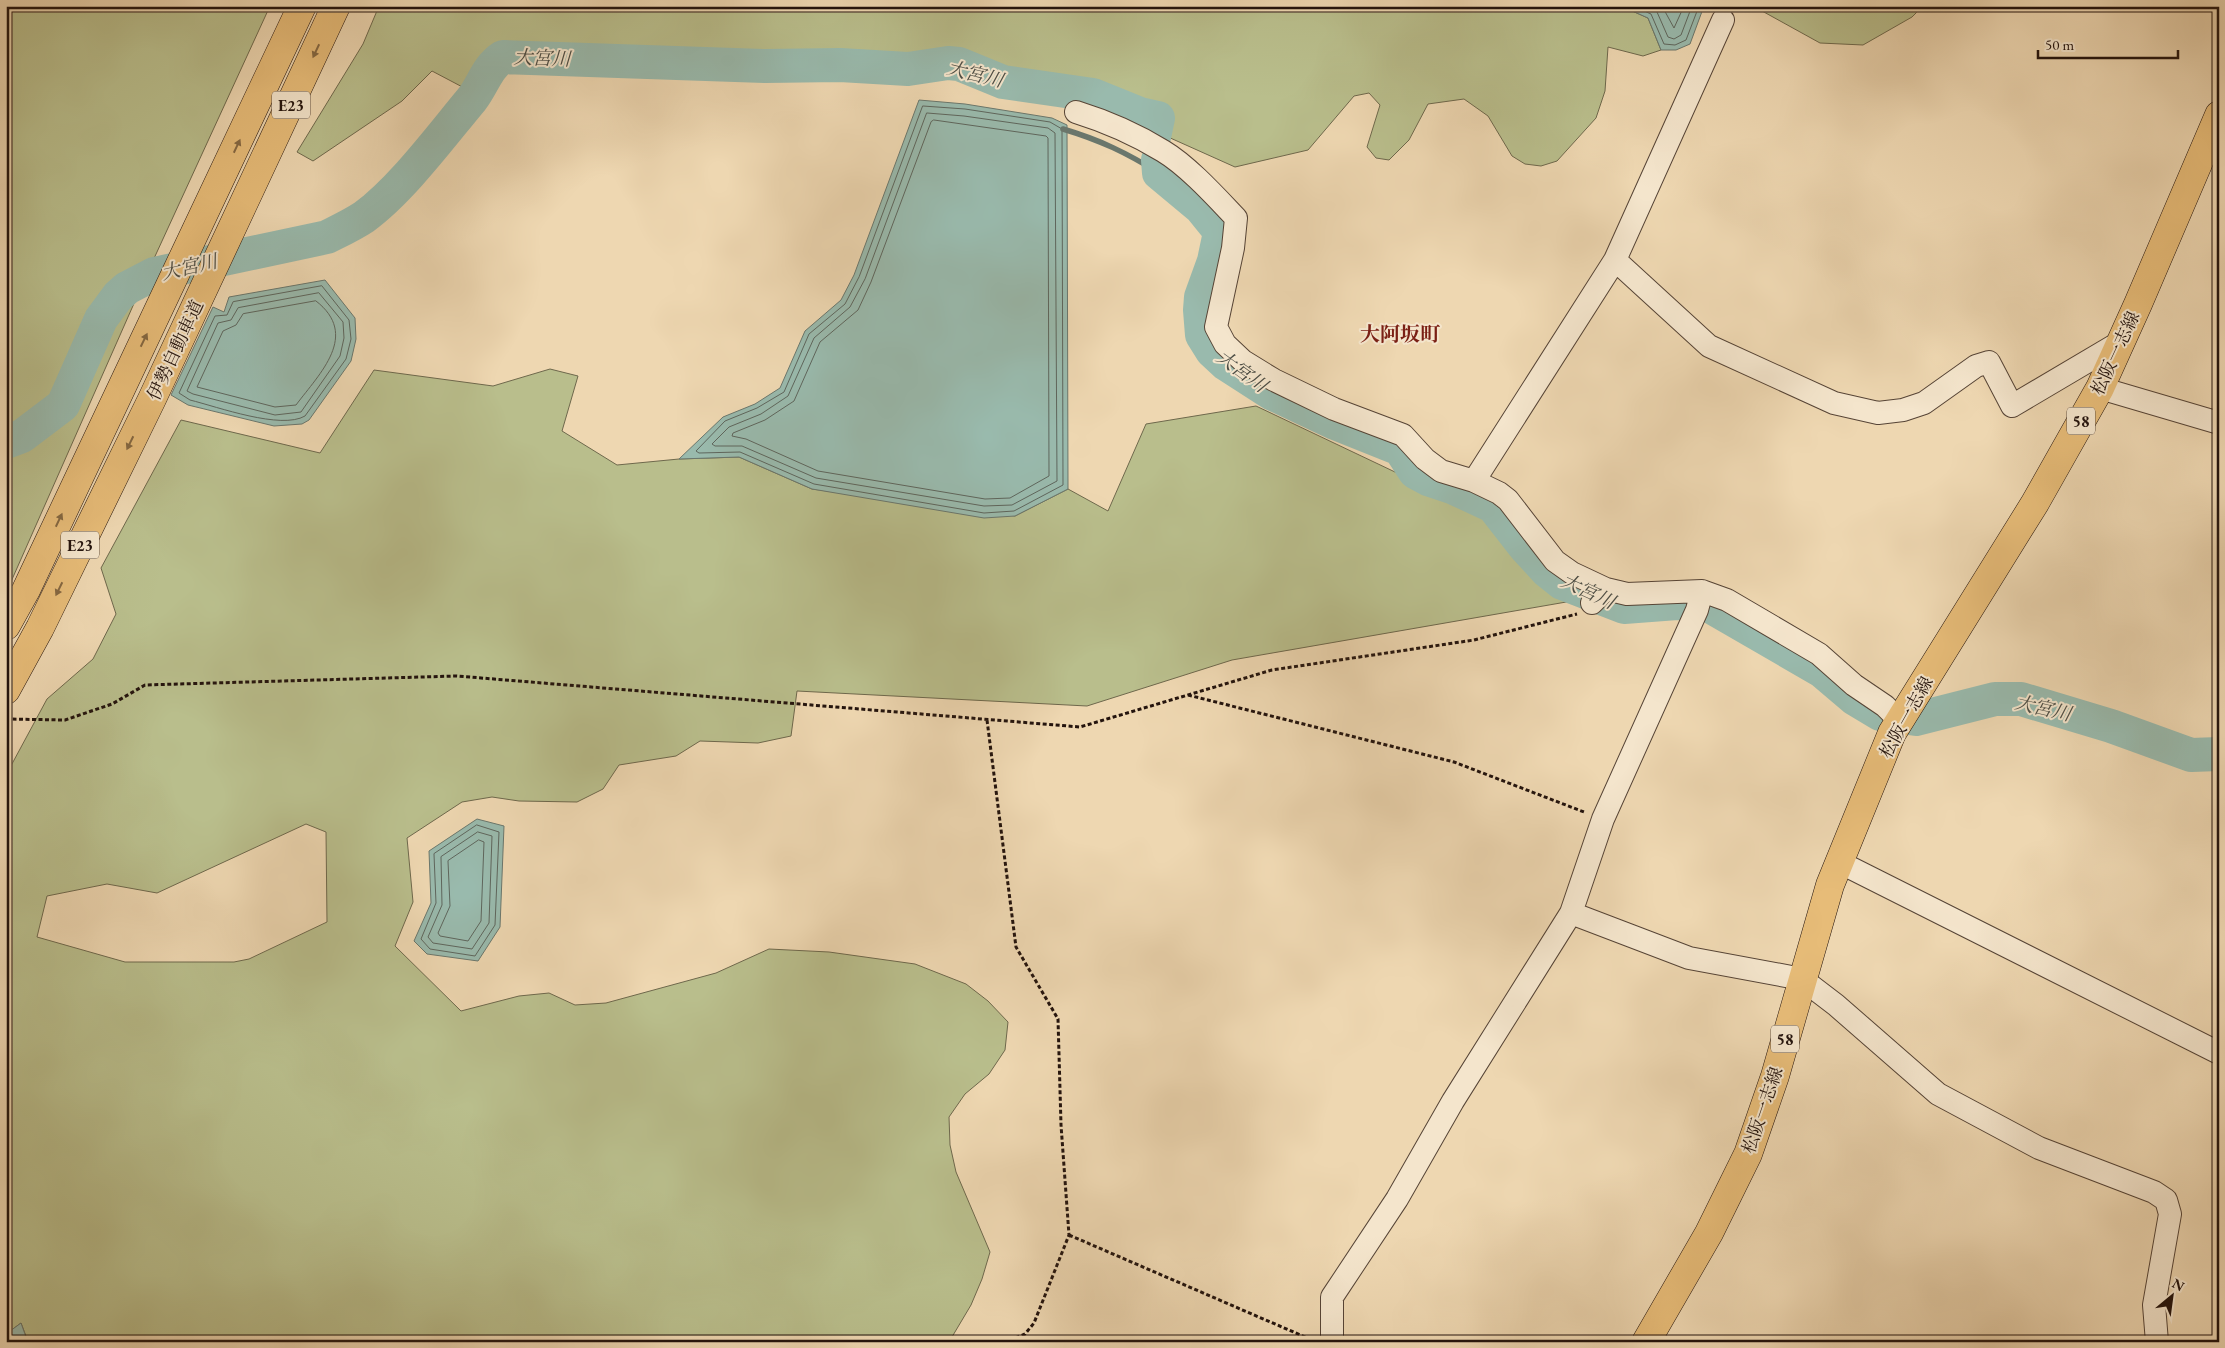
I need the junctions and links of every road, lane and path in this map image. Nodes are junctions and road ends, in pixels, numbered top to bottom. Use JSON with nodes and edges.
{"nodes":[{"id":1,"x":302,"y":6,"type":"edge"},
{"id":2,"x":336,"y":6,"type":"edge"},
{"id":3,"x":1723,"y":20,"type":"dead end"},
{"id":4,"x":1076,"y":112,"type":"dead end"},
{"id":5,"x":2219,"y":115,"type":"edge"},
{"id":6,"x":1614,"y":260,"type":"junction"},
{"id":7,"x":2122,"y":341,"type":"junction"},
{"id":8,"x":2100,"y":388,"type":"junction"},
{"id":9,"x":2219,"y":423,"type":"edge"},
{"id":10,"x":1474,"y":481,"type":"junction"},
{"id":11,"x":1601,"y":594,"type":"junction"},
{"id":12,"x":1700,"y":598,"type":"junction"},
{"id":13,"x":6,"y":626,"type":"edge"},
{"id":14,"x":6,"y":690,"type":"edge"},
{"id":15,"x":1187,"y":695,"type":"junction"},
{"id":16,"x":1898,"y":715,"type":"junction"},
{"id":17,"x":6,"y":719,"type":"edge"},
{"id":18,"x":988,"y":720,"type":"junction"},
{"id":19,"x":1603,"y":819,"type":"junction"},
{"id":20,"x":1839,"y":862,"type":"junction"},
{"id":21,"x":1571,"y":914,"type":"junction"},
{"id":22,"x":1802,"y":979,"type":"junction"},
{"id":23,"x":2219,"y":1052,"type":"edge"},
{"id":24,"x":1069,"y":1235,"type":"junction"},
{"id":25,"x":1005,"y":1342,"type":"edge"},
{"id":26,"x":1317,"y":1342,"type":"edge"},
{"id":27,"x":1332,"y":1342,"type":"edge"},
{"id":28,"x":1646,"y":1342,"type":"edge"},
{"id":29,"x":2156,"y":1342,"type":"edge"}],
"edges":[{"from":13,"to":1,"type":"main road","name":"伊勢自動車道","number":"E23","one_way":true},
{"from":2,"to":14,"type":"main road","name":"伊勢自動車道","number":"E23","one_way":true},
{"from":3,"to":6,"type":"street"},
{"from":4,"to":10,"type":"street"},
{"from":5,"to":7,"type":"main road","name":"松阪一志線","number":"58"},
{"from":6,"to":7,"type":"street"},
{"from":6,"to":10,"type":"street"},
{"from":7,"to":8,"type":"main road","name":"松阪一志線","number":"58"},
{"from":8,"to":9,"type":"street"},
{"from":8,"to":16,"type":"main road","name":"松阪一志線","number":"58"},
{"from":10,"to":11,"type":"street"},
{"from":11,"to":12,"type":"street"},
{"from":11,"to":15,"type":"path"},
{"from":12,"to":16,"type":"street"},
{"from":12,"to":19,"type":"street"},
{"from":15,"to":18,"type":"path"},
{"from":15,"to":19,"type":"path"},
{"from":16,"to":20,"type":"main road","name":"松阪一志線","number":"58"},
{"from":17,"to":18,"type":"path"},
{"from":18,"to":24,"type":"path"},
{"from":19,"to":21,"type":"street"},
{"from":20,"to":22,"type":"main road","name":"松阪一志線","number":"58"},
{"from":20,"to":23,"type":"street"},
{"from":21,"to":22,"type":"street"},
{"from":21,"to":27,"type":"street"},
{"from":22,"to":28,"type":"main road","name":"松阪一志線","number":"58"},
{"from":22,"to":29,"type":"street"},
{"from":24,"to":25,"type":"path"},
{"from":24,"to":26,"type":"path"}]}
